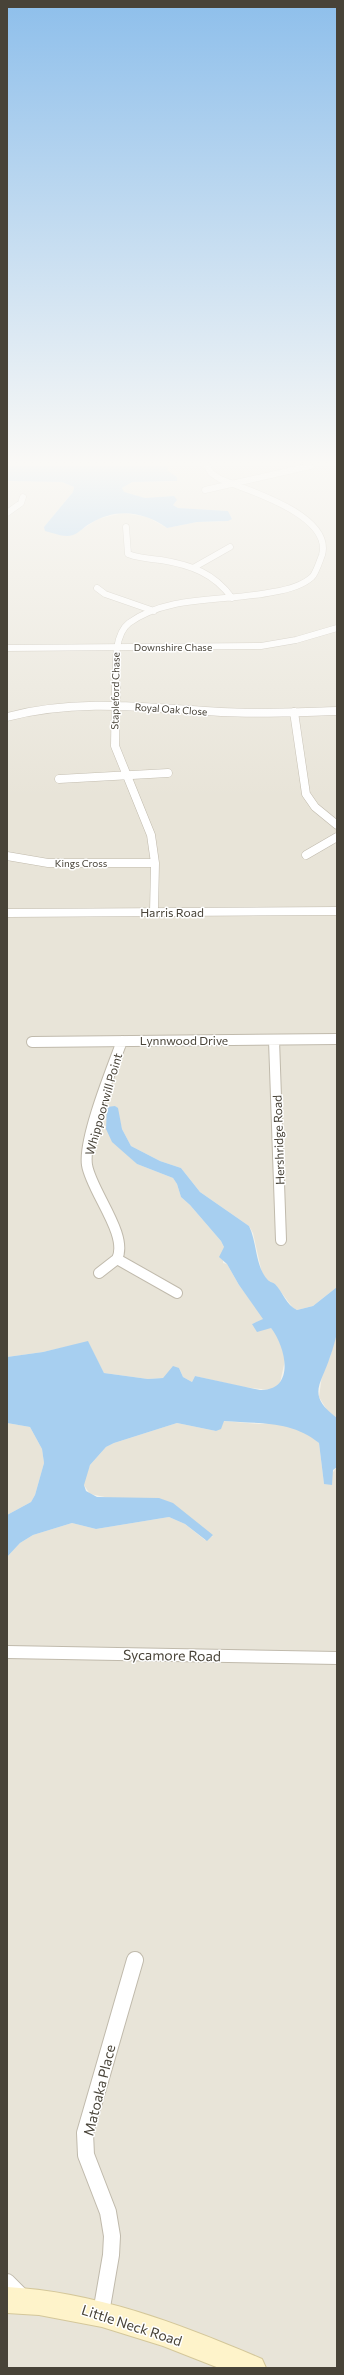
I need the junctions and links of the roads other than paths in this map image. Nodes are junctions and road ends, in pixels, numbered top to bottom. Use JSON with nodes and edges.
{"nodes":[{"id":1,"x":212,"y":577,"type":"edge"},
{"id":2,"x":311,"y":577,"type":"edge"},
{"id":3,"x":97,"y":588,"type":"dead end"},
{"id":4,"x":232,"y":598,"type":"junction"},
{"id":5,"x":154,"y":611,"type":"junction"},
{"id":6,"x":337,"y":628,"type":"edge"},
{"id":7,"x":116,"y":647,"type":"junction"},
{"id":8,"x":7,"y":648,"type":"edge"},
{"id":9,"x":114,"y":706,"type":"junction"},
{"id":10,"x":294,"y":712,"type":"junction"},
{"id":11,"x":337,"y":712,"type":"edge"},
{"id":12,"x":7,"y":717,"type":"edge"},
{"id":13,"x":168,"y":773,"type":"dead end"},
{"id":14,"x":125,"y":774,"type":"junction"},
{"id":15,"x":59,"y":779,"type":"dead end"},
{"id":16,"x":337,"y":825,"type":"edge"},
{"id":17,"x":337,"y":837,"type":"edge"},
{"id":18,"x":306,"y":855,"type":"dead end"},
{"id":19,"x":7,"y":856,"type":"edge"},
{"id":20,"x":156,"y":863,"type":"junction"},
{"id":21,"x":337,"y":911,"type":"edge"},
{"id":22,"x":154,"y":912,"type":"junction"},
{"id":23,"x":7,"y":913,"type":"edge"},
{"id":24,"x":337,"y":1039,"type":"edge"},
{"id":25,"x":274,"y":1040,"type":"junction"},
{"id":26,"x":122,"y":1041,"type":"junction"},
{"id":27,"x":32,"y":1042,"type":"dead end"},
{"id":28,"x":281,"y":1240,"type":"dead end"},
{"id":29,"x":117,"y":1259,"type":"junction"},
{"id":30,"x":99,"y":1273,"type":"dead end"},
{"id":31,"x":177,"y":1293,"type":"dead end"},
{"id":32,"x":7,"y":1652,"type":"edge"},
{"id":33,"x":337,"y":1658,"type":"edge"},
{"id":34,"x":134,"y":1960,"type":"dead end"},
{"id":35,"x":7,"y":2282,"type":"edge"},
{"id":36,"x":16,"y":2300,"type":"edge"},
{"id":37,"x":100,"y":2313,"type":"junction"},
{"id":38,"x":253,"y":2368,"type":"edge"}],
"edges":[{"from":1,"to":4,"type":"street"},
{"from":2,"to":4,"type":"street","name":"Stapleford Chase"},
{"from":3,"to":5,"type":"street"},
{"from":4,"to":5,"type":"street","name":"Stapleford Chase"},
{"from":5,"to":7,"type":"street","name":"Stapleford Chase"},
{"from":6,"to":7,"type":"street","name":"Downshire Chase"},
{"from":7,"to":8,"type":"street","name":"Downshire Chase"},
{"from":7,"to":9,"type":"street","name":"Stapleford Chase"},
{"from":9,"to":10,"type":"street","name":"Royal Oak Close"},
{"from":9,"to":12,"type":"street","name":"Royal Oak Close"},
{"from":9,"to":14,"type":"street","name":"Stapleford Chase"},
{"from":10,"to":11,"type":"street","name":"Royal Oak Close"},
{"from":10,"to":16,"type":"street"},
{"from":13,"to":14,"type":"street"},
{"from":14,"to":15,"type":"street"},
{"from":14,"to":20,"type":"street","name":"Stapleford Chase"},
{"from":17,"to":18,"type":"street"},
{"from":19,"to":20,"type":"street","name":"Kings Cross"},
{"from":20,"to":22,"type":"street","name":"Stapleford Chase"},
{"from":21,"to":22,"type":"street","name":"Harris Road"},
{"from":22,"to":23,"type":"street","name":"Harris Road"},
{"from":24,"to":25,"type":"street","name":"Lynnwood Drive"},
{"from":25,"to":26,"type":"street","name":"Lynnwood Drive"},
{"from":25,"to":28,"type":"street","name":"Hershridge Road"},
{"from":26,"to":27,"type":"street","name":"Lynnwood Drive"},
{"from":26,"to":29,"type":"street","name":"Whippoorwill Point"},
{"from":29,"to":30,"type":"street"},
{"from":29,"to":31,"type":"street"},
{"from":32,"to":33,"type":"street","name":"Sycamore Road"},
{"from":34,"to":37,"type":"street","name":"Matoaka Place"},
{"from":35,"to":36,"type":"street"},
{"from":36,"to":37,"type":"street","name":"Little Neck Road"},
{"from":37,"to":38,"type":"street","name":"Little Neck Road"}]}
